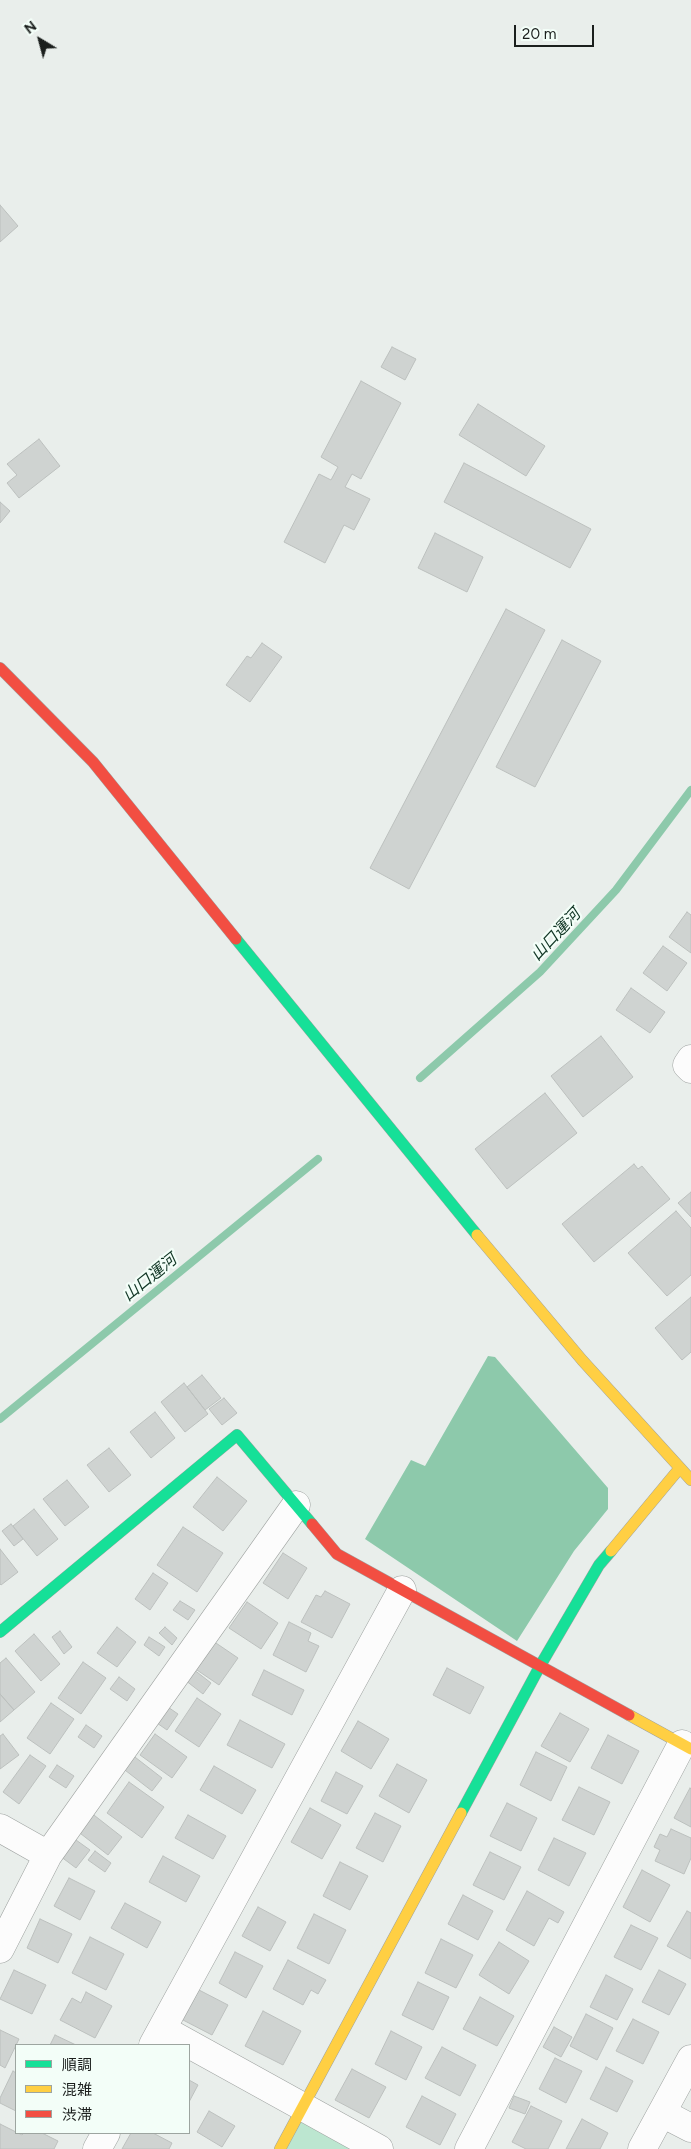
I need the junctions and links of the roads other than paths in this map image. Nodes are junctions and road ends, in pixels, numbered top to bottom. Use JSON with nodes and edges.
{"nodes":[{"id":1,"x":0,"y":668,"type":"edge"},
{"id":2,"x":691,"y":1059,"type":"edge"},
{"id":3,"x":691,"y":1069,"type":"edge"},
{"id":4,"x":679,"y":1469,"type":"junction"},
{"id":5,"x":691,"y":1480,"type":"edge"},
{"id":6,"x":296,"y":1506,"type":"junction"},
{"id":7,"x":402,"y":1590,"type":"junction"},
{"id":8,"x":0,"y":1632,"type":"edge"},
{"id":9,"x":540,"y":1666,"type":"junction"},
{"id":10,"x":686,"y":1747,"type":"edge"},
{"id":11,"x":0,"y":1828,"type":"edge"},
{"id":12,"x":48,"y":1855,"type":"junction"},
{"id":13,"x":0,"y":1949,"type":"edge"},
{"id":14,"x":158,"y":2037,"type":"edge"},
{"id":15,"x":173,"y":2044,"type":"edge"},
{"id":16,"x":190,"y":2052,"type":"edge"},
{"id":17,"x":691,"y":2059,"type":"edge"},
{"id":18,"x":303,"y":2106,"type":"junction"},
{"id":19,"x":662,"y":2113,"type":"junction"},
{"id":20,"x":691,"y":2128,"type":"edge"},
{"id":21,"x":105,"y":2134,"type":"edge"},
{"id":22,"x":97,"y":2149,"type":"edge"},
{"id":23,"x":280,"y":2149,"type":"edge"},
{"id":24,"x":379,"y":2149,"type":"edge"},
{"id":25,"x":469,"y":2149,"type":"edge"},
{"id":26,"x":642,"y":2149,"type":"edge"}],
"edges":[{"from":1,"to":4,"type":"street"},
{"from":2,"to":3,"type":"street"},
{"from":4,"to":5,"type":"street"},
{"from":4,"to":9,"type":"street"},
{"from":6,"to":7,"type":"street"},
{"from":6,"to":8,"type":"street"},
{"from":6,"to":12,"type":"street"},
{"from":7,"to":9,"type":"street"},
{"from":7,"to":14,"type":"street"},
{"from":9,"to":10,"type":"street"},
{"from":9,"to":18,"type":"street"},
{"from":10,"to":25,"type":"street"},
{"from":11,"to":12,"type":"street"},
{"from":12,"to":13,"type":"street"},
{"from":14,"to":15,"type":"street"},
{"from":16,"to":18,"type":"street"},
{"from":17,"to":19,"type":"street"},
{"from":18,"to":23,"type":"street"},
{"from":18,"to":24,"type":"street"},
{"from":19,"to":20,"type":"street"},
{"from":19,"to":26,"type":"street"},
{"from":21,"to":22,"type":"street"}]}
